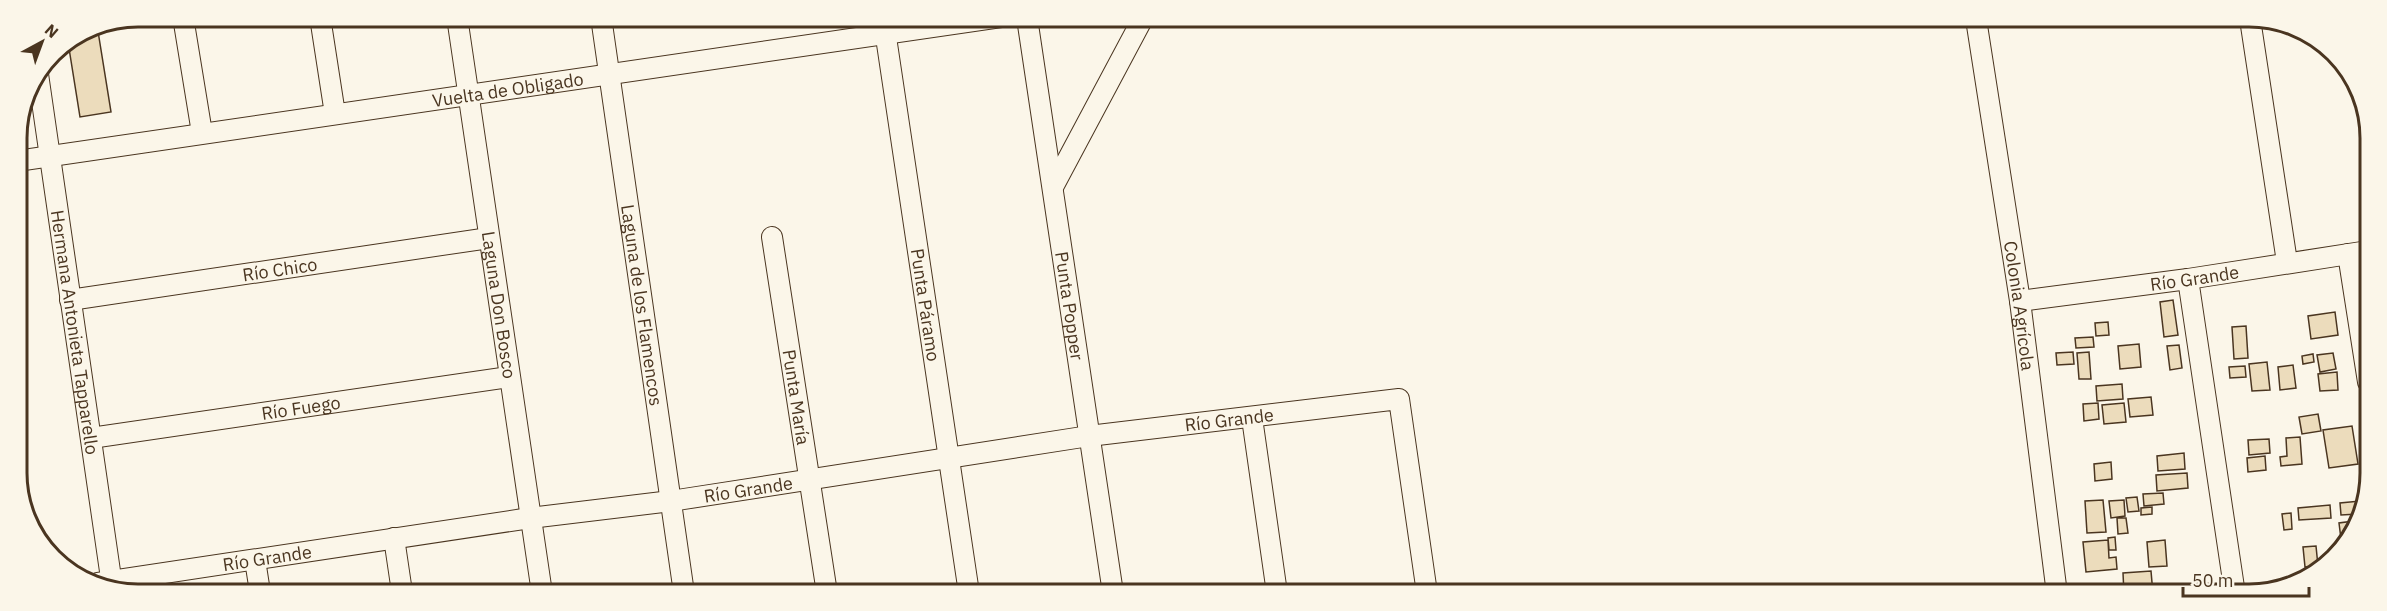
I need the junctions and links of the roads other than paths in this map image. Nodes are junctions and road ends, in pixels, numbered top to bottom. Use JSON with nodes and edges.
{"nodes":[{"id":1,"x":185,"y":27,"type":"edge"},
{"id":2,"x":322,"y":27,"type":"edge"},
{"id":3,"x":458,"y":27,"type":"edge"},
{"id":4,"x":602,"y":27,"type":"edge"},
{"id":5,"x":880,"y":27,"type":"edge"},
{"id":6,"x":885,"y":27,"type":"edge"},
{"id":7,"x":1029,"y":27,"type":"edge"},
{"id":8,"x":1138,"y":27,"type":"edge"},
{"id":9,"x":1977,"y":27,"type":"edge"},
{"id":10,"x":2251,"y":27,"type":"edge"},
{"id":11,"x":608,"y":77,"type":"junction"},
{"id":12,"x":40,"y":86,"type":"edge"},
{"id":13,"x":468,"y":94,"type":"junction"},
{"id":14,"x":335,"y":114,"type":"junction"},
{"id":15,"x":202,"y":134,"type":"junction"},
{"id":16,"x":49,"y":156,"type":"junction"},
{"id":17,"x":27,"y":159,"type":"edge"},
{"id":18,"x":1053,"y":187,"type":"junction"},
{"id":19,"x":772,"y":237,"type":"dead end"},
{"id":20,"x":489,"y":238,"type":"junction"},
{"id":21,"x":2358,"y":252,"type":"edge"},
{"id":22,"x":2287,"y":262,"type":"junction"},
{"id":23,"x":2360,"y":278,"type":"edge"},
{"id":24,"x":2188,"y":279,"type":"junction"},
{"id":25,"x":70,"y":300,"type":"junction"},
{"id":26,"x":2020,"y":301,"type":"junction"},
{"id":27,"x":509,"y":377,"type":"junction"},
{"id":28,"x":1252,"y":418,"type":"junction"},
{"id":29,"x":1089,"y":436,"type":"junction"},
{"id":30,"x":91,"y":438,"type":"junction"},
{"id":31,"x":949,"y":459,"type":"junction"},
{"id":32,"x":810,"y":480,"type":"junction"},
{"id":33,"x":671,"y":501,"type":"junction"},
{"id":34,"x":530,"y":518,"type":"junction"},
{"id":35,"x":394,"y":538,"type":"junction"},
{"id":36,"x":255,"y":560,"type":"junction"},
{"id":37,"x":107,"y":579,"type":"edge"},
{"id":38,"x":122,"y":583,"type":"edge"},
{"id":39,"x":259,"y":584,"type":"edge"},
{"id":40,"x":401,"y":584,"type":"edge"},
{"id":41,"x":541,"y":584,"type":"edge"},
{"id":42,"x":683,"y":584,"type":"edge"},
{"id":43,"x":825,"y":584,"type":"edge"},
{"id":44,"x":968,"y":584,"type":"edge"},
{"id":45,"x":1112,"y":584,"type":"edge"},
{"id":46,"x":1276,"y":584,"type":"edge"},
{"id":47,"x":1426,"y":584,"type":"edge"},
{"id":48,"x":2056,"y":584,"type":"edge"},
{"id":49,"x":2234,"y":584,"type":"edge"}],
"edges":[{"from":1,"to":15,"type":"street"},
{"from":2,"to":14,"type":"street"},
{"from":3,"to":13,"type":"street","name":"Laguna Don Bosco"},
{"from":4,"to":11,"type":"street","name":"Laguna de los Flamencos"},
{"from":5,"to":11,"type":"street","name":"Vuelta de Obligado"},
{"from":6,"to":31,"type":"street","name":"Punta Páramo"},
{"from":7,"to":18,"type":"street","name":"Punta Popper"},
{"from":8,"to":18,"type":"street"},
{"from":9,"to":26,"type":"street","name":"Colonia Agrícola"},
{"from":10,"to":22,"type":"street"},
{"from":11,"to":13,"type":"street","name":"Vuelta de Obligado"},
{"from":11,"to":33,"type":"street","name":"Laguna de los Flamencos"},
{"from":12,"to":16,"type":"street","name":"Hermana Antonieta Tapparello"},
{"from":13,"to":14,"type":"street","name":"Vuelta de Obligado"},
{"from":13,"to":20,"type":"street","name":"Laguna Don Bosco"},
{"from":14,"to":15,"type":"street","name":"Vuelta de Obligado"},
{"from":15,"to":16,"type":"street","name":"Vuelta de Obligado"},
{"from":16,"to":17,"type":"street","name":"Vuelta de Obligado"},
{"from":16,"to":25,"type":"street","name":"Hermana Antonieta Tapparello"},
{"from":18,"to":29,"type":"street","name":"Punta Popper"},
{"from":19,"to":32,"type":"street","name":"Punta María"},
{"from":20,"to":25,"type":"street","name":"Río Chico"},
{"from":20,"to":27,"type":"street","name":"Laguna Don Bosco"},
{"from":21,"to":22,"type":"street","name":"Río Grande"},
{"from":21,"to":23,"type":"street"},
{"from":22,"to":24,"type":"street","name":"Río Grande"},
{"from":24,"to":26,"type":"street","name":"Río Grande"},
{"from":24,"to":49,"type":"street"},
{"from":25,"to":30,"type":"street","name":"Hermana Antonieta Tapparello"},
{"from":26,"to":48,"type":"street","name":"Colonia Agrícola"},
{"from":27,"to":30,"type":"street","name":"Río Fuego"},
{"from":27,"to":34,"type":"street","name":"Laguna Don Bosco"},
{"from":28,"to":29,"type":"street","name":"Río Grande"},
{"from":28,"to":46,"type":"street"},
{"from":28,"to":47,"type":"street","name":"Río Grande"},
{"from":29,"to":31,"type":"street","name":"Río Grande"},
{"from":29,"to":45,"type":"street","name":"Punta Popper"},
{"from":30,"to":37,"type":"street","name":"Hermana Antonieta Tapparello"},
{"from":31,"to":32,"type":"street","name":"Río Grande"},
{"from":31,"to":44,"type":"street","name":"Punta Páramo"},
{"from":32,"to":33,"type":"street","name":"Río Grande"},
{"from":32,"to":43,"type":"street","name":"Punta María"},
{"from":33,"to":34,"type":"street","name":"Río Grande"},
{"from":33,"to":42,"type":"street","name":"Laguna de los Flamencos"},
{"from":34,"to":35,"type":"street","name":"Río Grande"},
{"from":34,"to":41,"type":"street","name":"Laguna Don Bosco"},
{"from":35,"to":36,"type":"street","name":"Río Grande"},
{"from":35,"to":40,"type":"street"},
{"from":36,"to":38,"type":"street","name":"Río Grande"},
{"from":36,"to":39,"type":"street"}]}
